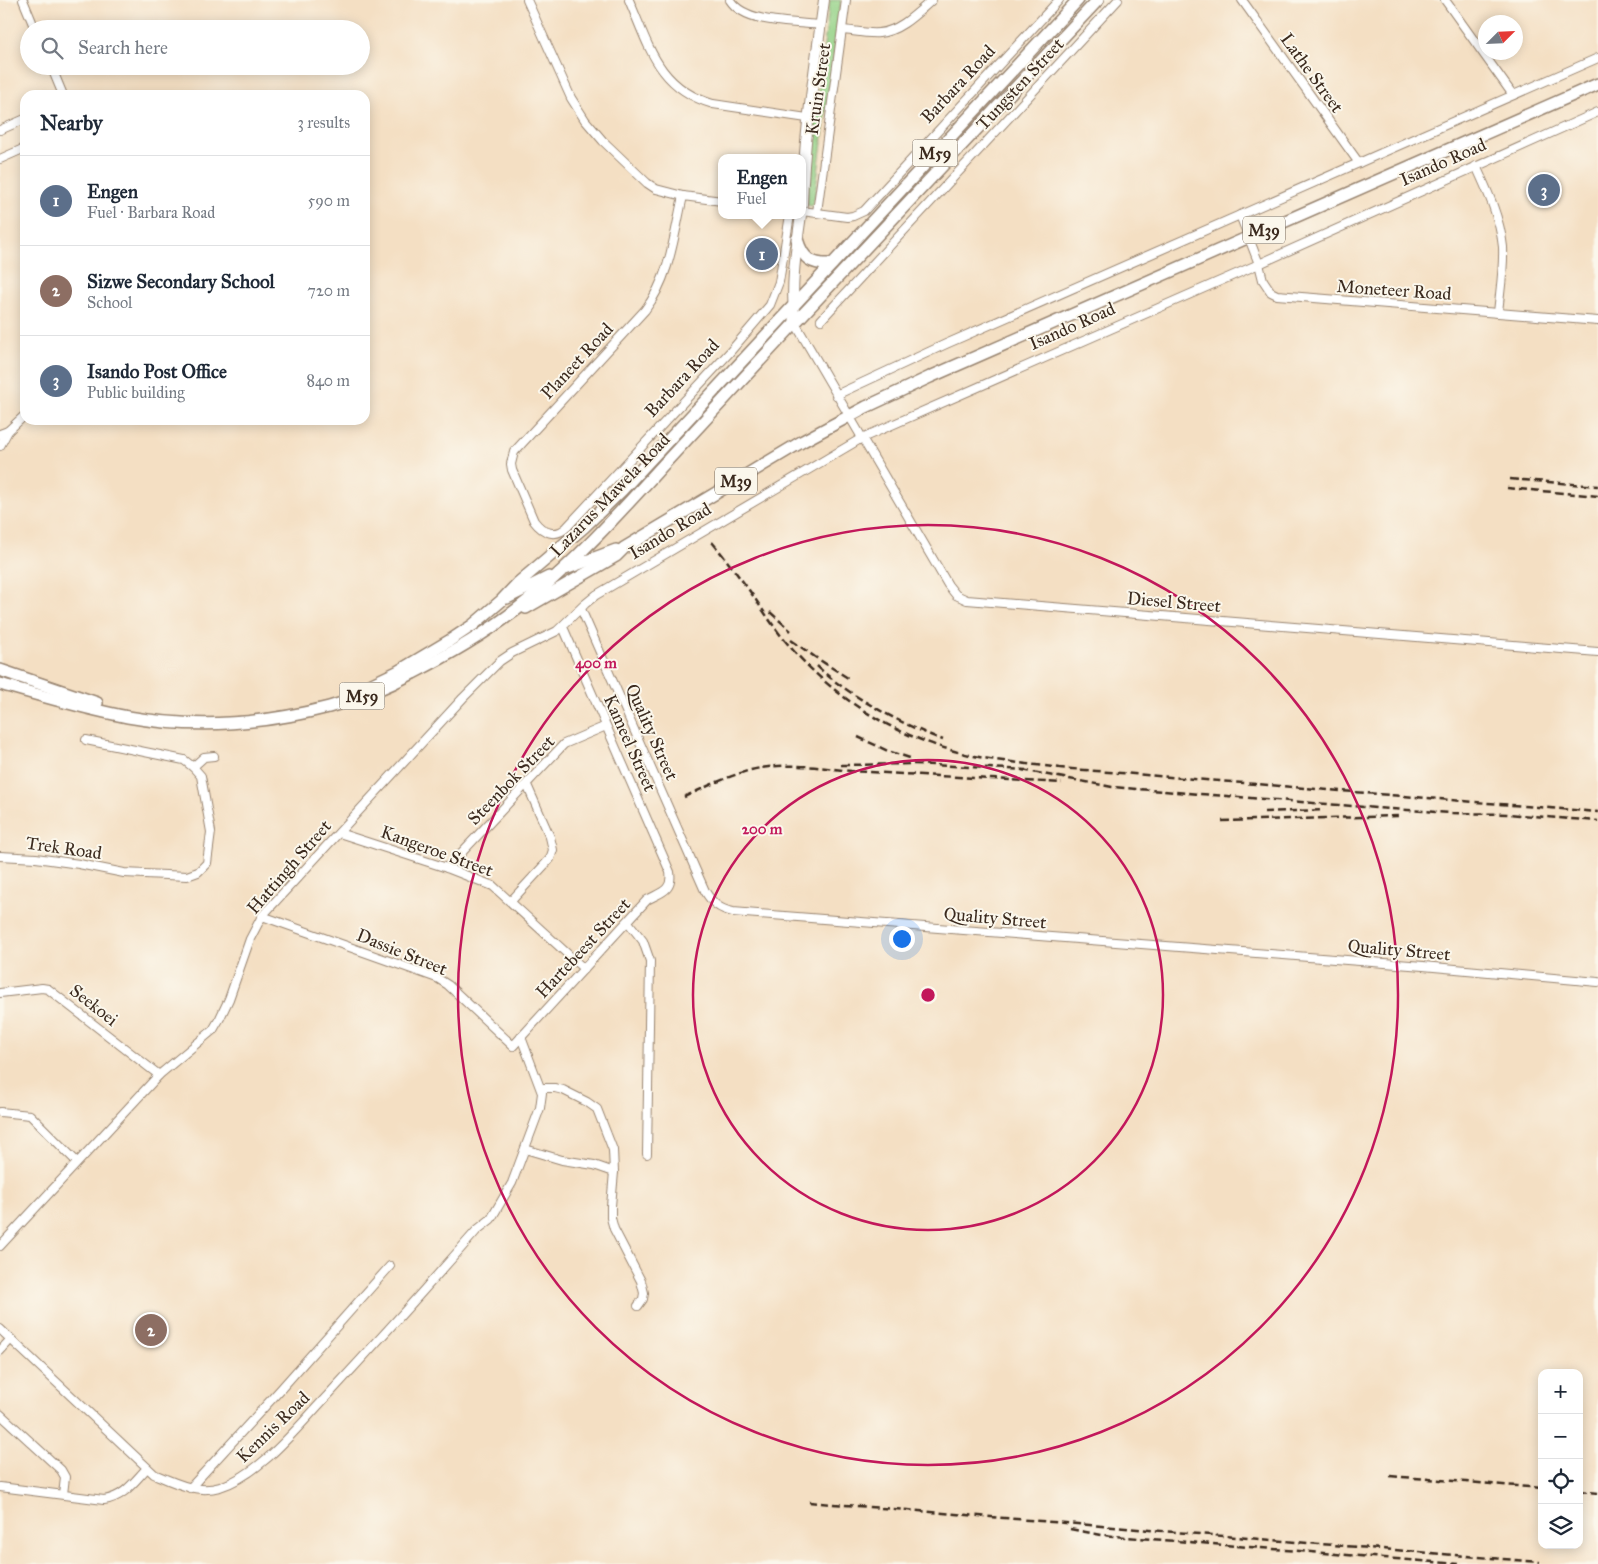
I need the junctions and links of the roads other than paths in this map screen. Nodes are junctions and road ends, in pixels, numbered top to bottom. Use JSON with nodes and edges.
{"nodes":[{"id":1,"x":23,"y":0,"type":"edge"},
{"id":2,"x":527,"y":0,"type":"edge"},
{"id":3,"x":628,"y":0,"type":"edge"},
{"id":4,"x":730,"y":0,"type":"edge"},
{"id":5,"x":824,"y":0,"type":"edge"},
{"id":6,"x":846,"y":0,"type":"edge"},
{"id":7,"x":932,"y":0,"type":"edge"},
{"id":8,"x":1059,"y":0,"type":"edge"},
{"id":9,"x":1078,"y":0,"type":"edge"},
{"id":10,"x":1098,"y":0,"type":"edge"},
{"id":11,"x":1118,"y":0,"type":"edge"},
{"id":12,"x":1242,"y":0,"type":"edge"},
{"id":13,"x":1446,"y":0,"type":"edge"},
{"id":14,"x":31,"y":20,"type":"edge"},
{"id":15,"x":821,"y":25,"type":"junction"},
{"id":16,"x":842,"y":30,"type":"junction"},
{"id":17,"x":1598,"y":58,"type":"edge"},
{"id":18,"x":55,"y":75,"type":"edge"},
{"id":19,"x":1598,"y":84,"type":"edge"},
{"id":20,"x":61,"y":90,"type":"edge"},
{"id":21,"x":1513,"y":95,"type":"junction"},
{"id":22,"x":1598,"y":112,"type":"edge"},
{"id":23,"x":807,"y":118,"type":"junction"},
{"id":24,"x":20,"y":121,"type":"edge"},
{"id":25,"x":0,"y":130,"type":"edge"},
{"id":26,"x":20,"y":150,"type":"edge"},
{"id":27,"x":804,"y":154,"type":"edge"},
{"id":28,"x":0,"y":159,"type":"edge"},
{"id":29,"x":1359,"y":163,"type":"junction"},
{"id":30,"x":1476,"y":166,"type":"junction"},
{"id":31,"x":683,"y":196,"type":"junction"},
{"id":32,"x":718,"y":200,"type":"edge"},
{"id":33,"x":806,"y":211,"type":"edge"},
{"id":34,"x":817,"y":212,"type":"junction"},
{"id":35,"x":1240,"y":215,"type":"junction"},
{"id":36,"x":789,"y":219,"type":"edge"},
{"id":37,"x":800,"y":219,"type":"edge"},
{"id":38,"x":1249,"y":237,"type":"junction"},
{"id":39,"x":798,"y":239,"type":"junction"},
{"id":40,"x":832,"y":264,"type":"junction"},
{"id":41,"x":1259,"y":264,"type":"junction"},
{"id":42,"x":792,"y":307,"type":"junction"},
{"id":43,"x":1498,"y":312,"type":"junction"},
{"id":44,"x":821,"y":320,"type":"dead end"},
{"id":45,"x":1598,"y":321,"type":"edge"},
{"id":46,"x":794,"y":323,"type":"junction"},
{"id":47,"x":836,"y":395,"type":"junction"},
{"id":48,"x":849,"y":416,"type":"junction"},
{"id":49,"x":20,"y":420,"type":"edge"},
{"id":50,"x":8,"y":431,"type":"junction"},
{"id":51,"x":0,"y":434,"type":"edge"},
{"id":52,"x":862,"y":438,"type":"junction"},
{"id":53,"x":0,"y":446,"type":"edge"},
{"id":54,"x":550,"y":533,"type":"joint"},
{"id":55,"x":624,"y":548,"type":"junction"},
{"id":56,"x":563,"y":570,"type":"junction"},
{"id":57,"x":501,"y":601,"type":"junction"},
{"id":58,"x":581,"y":609,"type":"junction"},
{"id":59,"x":495,"y":626,"type":"junction"},
{"id":60,"x":563,"y":626,"type":"junction"},
{"id":61,"x":1598,"y":652,"type":"edge"},
{"id":62,"x":0,"y":670,"type":"edge"},
{"id":63,"x":0,"y":684,"type":"edge"},
{"id":64,"x":606,"y":726,"type":"junction"},
{"id":65,"x":86,"y":740,"type":"dead end"},
{"id":66,"x":214,"y":756,"type":"dead end"},
{"id":67,"x":193,"y":767,"type":"junction"},
{"id":68,"x":527,"y":785,"type":"junction"},
{"id":69,"x":339,"y":833,"type":"junction"},
{"id":70,"x":0,"y":856,"type":"edge"},
{"id":71,"x":447,"y":868,"type":"junction"},
{"id":72,"x":670,"y":872,"type":"joint"},
{"id":73,"x":511,"y":901,"type":"junction"},
{"id":74,"x":262,"y":916,"type":"junction"},
{"id":75,"x":628,"y":922,"type":"junction"},
{"id":76,"x":584,"y":969,"type":"junction"},
{"id":77,"x":1598,"y":982,"type":"edge"},
{"id":78,"x":0,"y":993,"type":"edge"},
{"id":79,"x":521,"y":1037,"type":"junction"},
{"id":80,"x":512,"y":1046,"type":"joint"},
{"id":81,"x":158,"y":1075,"type":"junction"},
{"id":82,"x":541,"y":1088,"type":"junction"},
{"id":83,"x":0,"y":1112,"type":"edge"},
{"id":84,"x":525,"y":1148,"type":"junction"},
{"id":85,"x":647,"y":1154,"type":"dead end"},
{"id":86,"x":77,"y":1162,"type":"junction"},
{"id":87,"x":614,"y":1172,"type":"junction"},
{"id":88,"x":0,"y":1246,"type":"edge"},
{"id":89,"x":390,"y":1266,"type":"dead end"},
{"id":90,"x":638,"y":1306,"type":"dead end"},
{"id":91,"x":0,"y":1329,"type":"edge"},
{"id":92,"x":11,"y":1339,"type":"junction"},
{"id":93,"x":0,"y":1351,"type":"edge"},
{"id":94,"x":0,"y":1414,"type":"edge"},
{"id":95,"x":147,"y":1468,"type":"junction"},
{"id":96,"x":0,"y":1487,"type":"edge"},
{"id":97,"x":190,"y":1488,"type":"junction"},
{"id":98,"x":63,"y":1494,"type":"junction"}],
"edges":[{"from":1,"to":14,"type":"street"},
{"from":2,"to":31,"type":"street"},
{"from":3,"to":23,"type":"street"},
{"from":4,"to":15,"type":"street"},
{"from":5,"to":15,"type":"main road","name":"Kruin Street"},
{"from":6,"to":16,"type":"street","name":"Kruin Street"},
{"from":7,"to":16,"type":"street"},
{"from":8,"to":34,"type":"street","name":"Barbara Road"},
{"from":9,"to":40,"type":"main road","name":"Lazarus Mawela Road","number":"M59"},
{"from":10,"to":46,"type":"main road","name":"Lazarus Mawela Road","number":"M59"},
{"from":11,"to":44,"type":"street","name":"Tungsten Street"},
{"from":12,"to":29,"type":"street","name":"Lathe Street"},
{"from":13,"to":21,"type":"street"},
{"from":15,"to":23,"type":"main road","name":"Kruin Street"},
{"from":16,"to":34,"type":"street","name":"Kruin Street"},
{"from":17,"to":21,"type":"street","name":"Isando Road"},
{"from":18,"to":20,"type":"street"},
{"from":19,"to":38,"type":"main road","name":"Isando Road","number":"M39"},
{"from":21,"to":29,"type":"street","name":"Isando Road"},
{"from":22,"to":30,"type":"street","name":"Isando Road"},
{"from":23,"to":27,"type":"main road","name":"Kruin Street"},
{"from":24,"to":25,"type":"street"},
{"from":26,"to":28,"type":"street"},
{"from":29,"to":35,"type":"street","name":"Isando Road"},
{"from":30,"to":41,"type":"street","name":"Isando Road"},
{"from":30,"to":43,"type":"street"},
{"from":31,"to":32,"type":"street"},
{"from":31,"to":54,"type":"street","name":"Planeet Road"},
{"from":33,"to":34,"type":"street","name":"Barbara Road"},
{"from":35,"to":38,"type":"street","name":"Moneteer Road"},
{"from":35,"to":47,"type":"street","name":"Isando Road"},
{"from":36,"to":54,"type":"street","name":"Barbara Road"},
{"from":37,"to":39,"type":"main road"},
{"from":38,"to":41,"type":"street","name":"Moneteer Road"},
{"from":38,"to":48,"type":"main road","name":"Isando Road","number":"M39"},
{"from":39,"to":40,"type":"main road"},
{"from":39,"to":42,"type":"main road"},
{"from":40,"to":42,"type":"main road","name":"Lazarus Mawela Road","number":"M59"},
{"from":41,"to":43,"type":"street","name":"Moneteer Road"},
{"from":41,"to":52,"type":"street","name":"Isando Road"},
{"from":42,"to":46,"type":"main road"},
{"from":42,"to":57,"type":"main road","name":"Lazarus Mawela Road","number":"M59"},
{"from":43,"to":45,"type":"street","name":"Moneteer Road"},
{"from":46,"to":47,"type":"street"},
{"from":46,"to":56,"type":"main road","name":"Lazarus Mawela Road","number":"M59"},
{"from":47,"to":48,"type":"street"},
{"from":48,"to":52,"type":"street","name":"Diesel Street"},
{"from":48,"to":55,"type":"main road","name":"Isando Road","number":"M39"},
{"from":49,"to":50,"type":"street"},
{"from":50,"to":51,"type":"street"},
{"from":50,"to":53,"type":"street"},
{"from":52,"to":58,"type":"street","name":"Isando Road"},
{"from":52,"to":61,"type":"street","name":"Diesel Street"},
{"from":55,"to":56,"type":"main road","name":"Isando Road","number":"M39"},
{"from":55,"to":59,"type":"main road","name":"Isando Road","number":"M39"},
{"from":56,"to":57,"type":"main road","number":"M39"},
{"from":56,"to":59,"type":"main road","name":"Lazarus Mawela Road","number":"M59"},
{"from":57,"to":62,"type":"main road","name":"Lazarus Mawela Road","number":"M59"},
{"from":58,"to":60,"type":"street","name":"Hattingh Street"},
{"from":58,"to":77,"type":"street","name":"Quality Street"},
{"from":59,"to":63,"type":"main road","name":"Lazarus Mawela Road","number":"M59"},
{"from":60,"to":64,"type":"street","name":"Kameel Street"},
{"from":60,"to":69,"type":"street","name":"Hattingh Street"},
{"from":64,"to":68,"type":"street","name":"Steenbok Street"},
{"from":64,"to":72,"type":"street","name":"Kameel Street"},
{"from":65,"to":67,"type":"street"},
{"from":66,"to":67,"type":"street"},
{"from":67,"to":70,"type":"street","name":"Trek Road"},
{"from":68,"to":71,"type":"street","name":"Steenbok Street"},
{"from":68,"to":73,"type":"street"},
{"from":69,"to":71,"type":"street","name":"Kangeroe Street"},
{"from":69,"to":74,"type":"street","name":"Hattingh Street"},
{"from":71,"to":73,"type":"street","name":"Kangeroe Street"},
{"from":72,"to":75,"type":"street","name":"Hartebeest Street"},
{"from":73,"to":76,"type":"street","name":"Kangeroe Street"},
{"from":74,"to":80,"type":"street","name":"Dassie Street"},
{"from":74,"to":81,"type":"street","name":"Hattingh Street"},
{"from":75,"to":76,"type":"street","name":"Hartebeest Street"},
{"from":75,"to":85,"type":"street"},
{"from":76,"to":79,"type":"street","name":"Hartebeest Street"},
{"from":78,"to":81,"type":"street","name":"Seekoei"},
{"from":79,"to":80,"type":"street","name":"Hartebeest Street"},
{"from":79,"to":82,"type":"street"},
{"from":81,"to":86,"type":"street","name":"Hattingh Street"},
{"from":82,"to":84,"type":"street","name":"Kennis Road"},
{"from":82,"to":87,"type":"street"},
{"from":83,"to":86,"type":"street"},
{"from":84,"to":87,"type":"street"},
{"from":84,"to":97,"type":"street","name":"Kennis Road"},
{"from":86,"to":88,"type":"street","name":"Hattingh Street"},
{"from":87,"to":90,"type":"street"},
{"from":89,"to":97,"type":"street"},
{"from":91,"to":92,"type":"street","name":"Kennis Road"},
{"from":92,"to":93,"type":"street"},
{"from":92,"to":95,"type":"street","name":"Kennis Road"},
{"from":94,"to":98,"type":"street"},
{"from":95,"to":97,"type":"street","name":"Kennis Road"},
{"from":95,"to":98,"type":"street"},
{"from":96,"to":98,"type":"street"}]}
